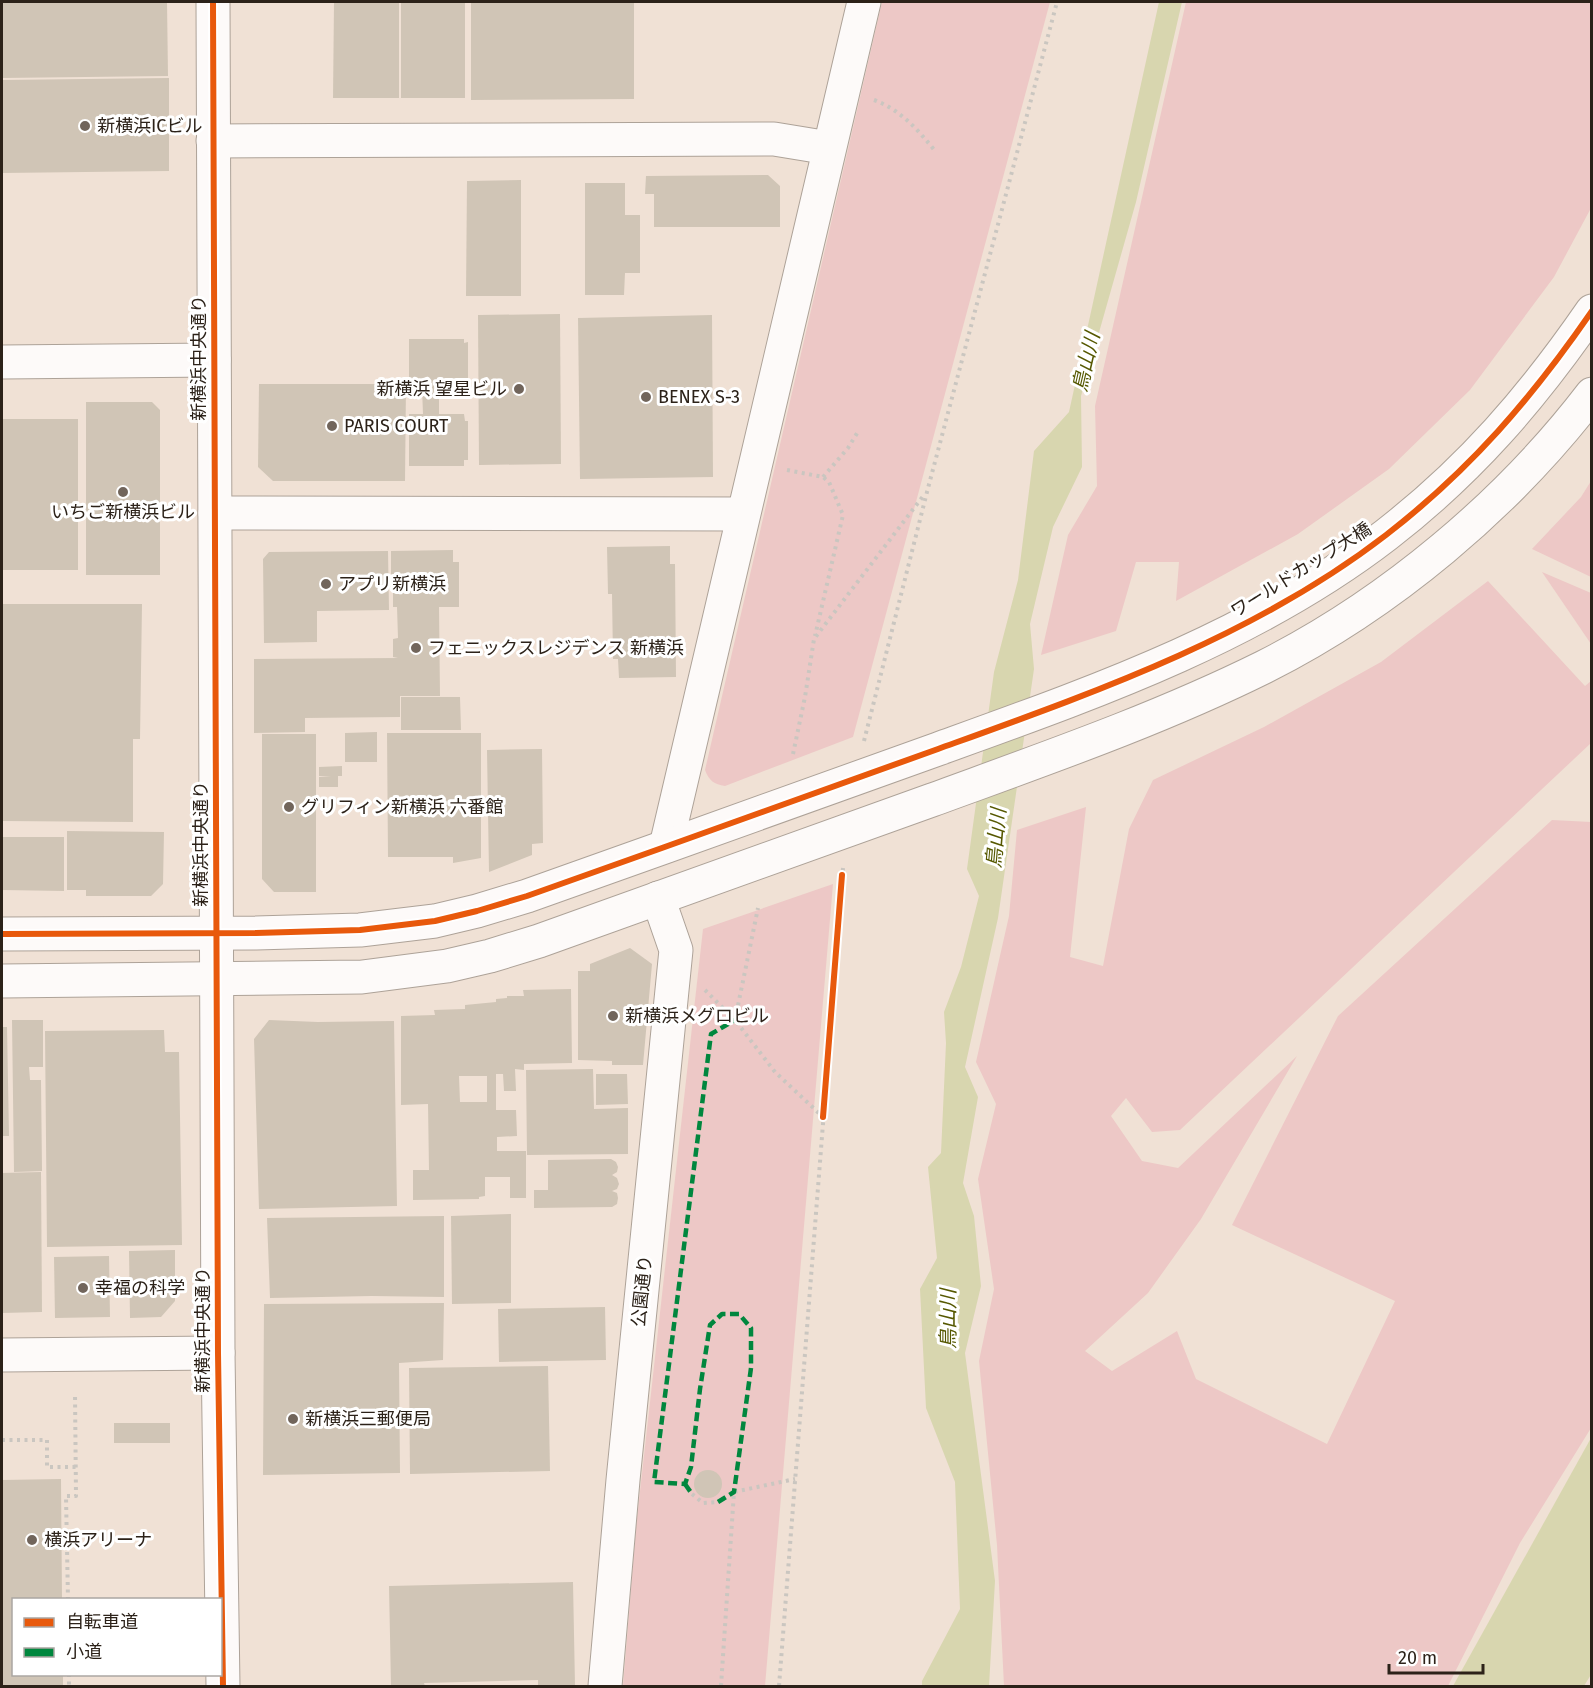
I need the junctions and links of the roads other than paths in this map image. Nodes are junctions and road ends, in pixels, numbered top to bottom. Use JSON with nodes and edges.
{"nodes":[{"id":1,"x":213,"y":2,"type":"edge"},
{"id":2,"x":864,"y":2,"type":"edge"},
{"id":3,"x":213,"y":141,"type":"junction"},
{"id":4,"x":829,"y":148,"type":"junction"},
{"id":5,"x":1592,"y":311,"type":"edge"},
{"id":6,"x":214,"y":360,"type":"junction"},
{"id":7,"x":2,"y":362,"type":"edge"},
{"id":8,"x":1592,"y":394,"type":"edge"},
{"id":9,"x":215,"y":513,"type":"junction"},
{"id":10,"x":743,"y":514,"type":"junction"},
{"id":11,"x":666,"y":846,"type":"junction"},
{"id":12,"x":658,"y":898,"type":"junction"},
{"id":13,"x":217,"y":933,"type":"junction"},
{"id":14,"x":2,"y":934,"type":"edge"},
{"id":15,"x":216,"y":979,"type":"junction"},
{"id":16,"x":2,"y":981,"type":"edge"},
{"id":17,"x":218,"y":1353,"type":"junction"},
{"id":18,"x":2,"y":1355,"type":"edge"},
{"id":19,"x":222,"y":1598,"type":"edge"},
{"id":20,"x":222,"y":1619,"type":"edge"},
{"id":21,"x":223,"y":1686,"type":"edge"},
{"id":22,"x":605,"y":1686,"type":"edge"}],
"edges":[{"from":1,"to":3,"type":"street","name":"新横浜中央通り"},
{"from":2,"to":4,"type":"street"},
{"from":3,"to":4,"type":"street"},
{"from":3,"to":6,"type":"street","name":"新横浜中央通り"},
{"from":4,"to":10,"type":"street"},
{"from":5,"to":11,"type":"street","name":"ワールドカップ大橋"},
{"from":6,"to":7,"type":"street"},
{"from":6,"to":9,"type":"street","name":"新横浜中央通り"},
{"from":8,"to":12,"type":"street"},
{"from":9,"to":10,"type":"street"},
{"from":9,"to":13,"type":"street","name":"新横浜中央通り"},
{"from":10,"to":11,"type":"street"},
{"from":11,"to":13,"type":"street","name":"ワールドカップ大橋"},
{"from":12,"to":15,"type":"street"},
{"from":12,"to":22,"type":"street","name":"公園通り"},
{"from":13,"to":14,"type":"street","name":"ワールドカップ大橋"},
{"from":13,"to":15,"type":"street","name":"新横浜中央通り"},
{"from":15,"to":16,"type":"street"},
{"from":15,"to":17,"type":"street","name":"新横浜中央通り"},
{"from":17,"to":18,"type":"street"},
{"from":17,"to":19,"type":"street","name":"新横浜中央通り"},
{"from":20,"to":21,"type":"street","name":"新横浜中央通り"}]}
